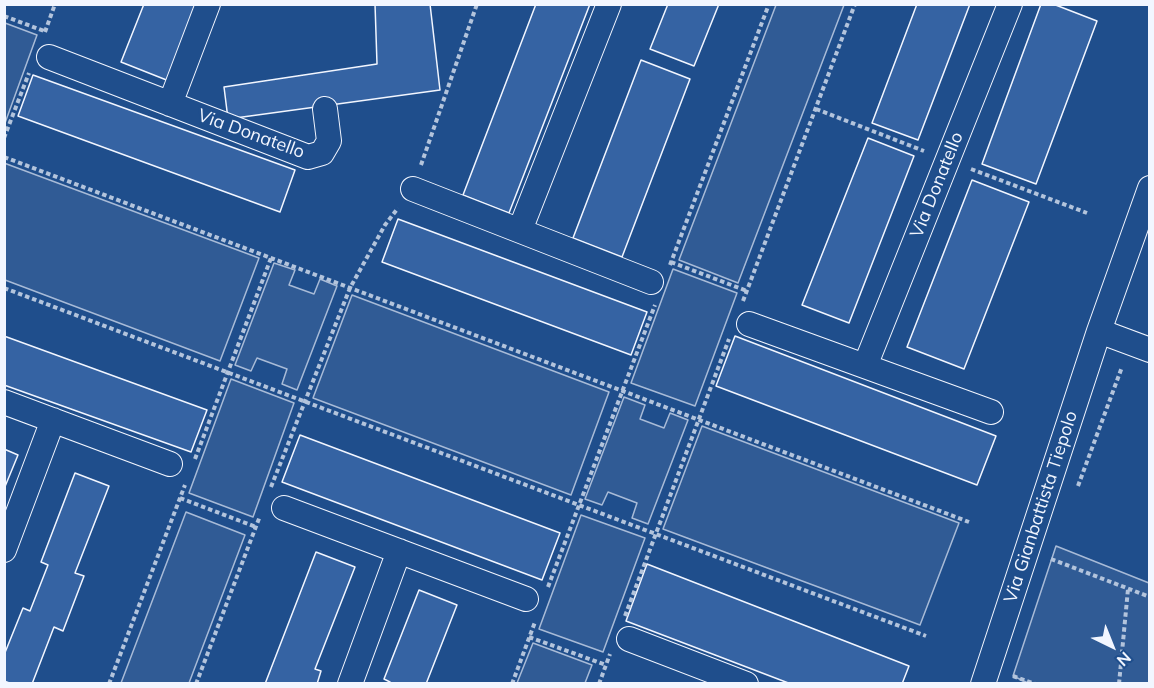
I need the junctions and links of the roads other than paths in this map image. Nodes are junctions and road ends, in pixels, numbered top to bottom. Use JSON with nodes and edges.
{"nodes":[{"id":1,"x":208,"y":4,"type":"edge"},
{"id":2,"x":609,"y":4,"type":"edge"},
{"id":3,"x":1010,"y":4,"type":"edge"},
{"id":4,"x":49,"y":57,"type":"dead end"},
{"id":5,"x":170,"y":104,"type":"junction"},
{"id":6,"x":325,"y":109,"type":"dead end"},
{"id":7,"x":1149,"y":188,"type":"edge"},
{"id":8,"x":413,"y":189,"type":"road end"},
{"id":9,"x":520,"y":230,"type":"junction"},
{"id":10,"x":659,"y":283,"type":"road end"},
{"id":11,"x":741,"y":321,"type":"road end"},
{"id":12,"x":1099,"y":331,"type":"junction"},
{"id":13,"x":1140,"y":346,"type":"edge"},
{"id":14,"x":865,"y":366,"type":"junction"},
{"id":15,"x":4,"y":402,"type":"edge"},
{"id":16,"x":991,"y":412,"type":"dead end"},
{"id":17,"x":53,"y":420,"type":"junction"},
{"id":18,"x":170,"y":464,"type":"dead end"},
{"id":19,"x":284,"y":508,"type":"dead end"},
{"id":20,"x":4,"y":550,"type":"edge"},
{"id":21,"x":399,"y":551,"type":"junction"},
{"id":22,"x":536,"y":603,"type":"road end"},
{"id":23,"x":621,"y":636,"type":"road end"},
{"id":24,"x":350,"y":684,"type":"edge"},
{"id":25,"x":746,"y":684,"type":"edge"},
{"id":26,"x":984,"y":684,"type":"edge"}],
"edges":[{"from":1,"to":5,"type":"street"},
{"from":2,"to":9,"type":"street"},
{"from":3,"to":14,"type":"street","name":"Via Donatello"},
{"from":4,"to":5,"type":"street","name":"Via Donatello"},
{"from":5,"to":6,"type":"street","name":"Via Donatello"},
{"from":7,"to":12,"type":"street","name":"Via Gianbattista Tiepolo"},
{"from":8,"to":9,"type":"street"},
{"from":9,"to":10,"type":"street"},
{"from":11,"to":14,"type":"street"},
{"from":12,"to":13,"type":"street"},
{"from":12,"to":26,"type":"street","name":"Via Gianbattista Tiepolo"},
{"from":14,"to":16,"type":"street"},
{"from":15,"to":17,"type":"street"},
{"from":17,"to":18,"type":"street"},
{"from":17,"to":20,"type":"street"},
{"from":19,"to":21,"type":"street"},
{"from":21,"to":22,"type":"street"},
{"from":21,"to":24,"type":"street"},
{"from":23,"to":25,"type":"street"}]}
